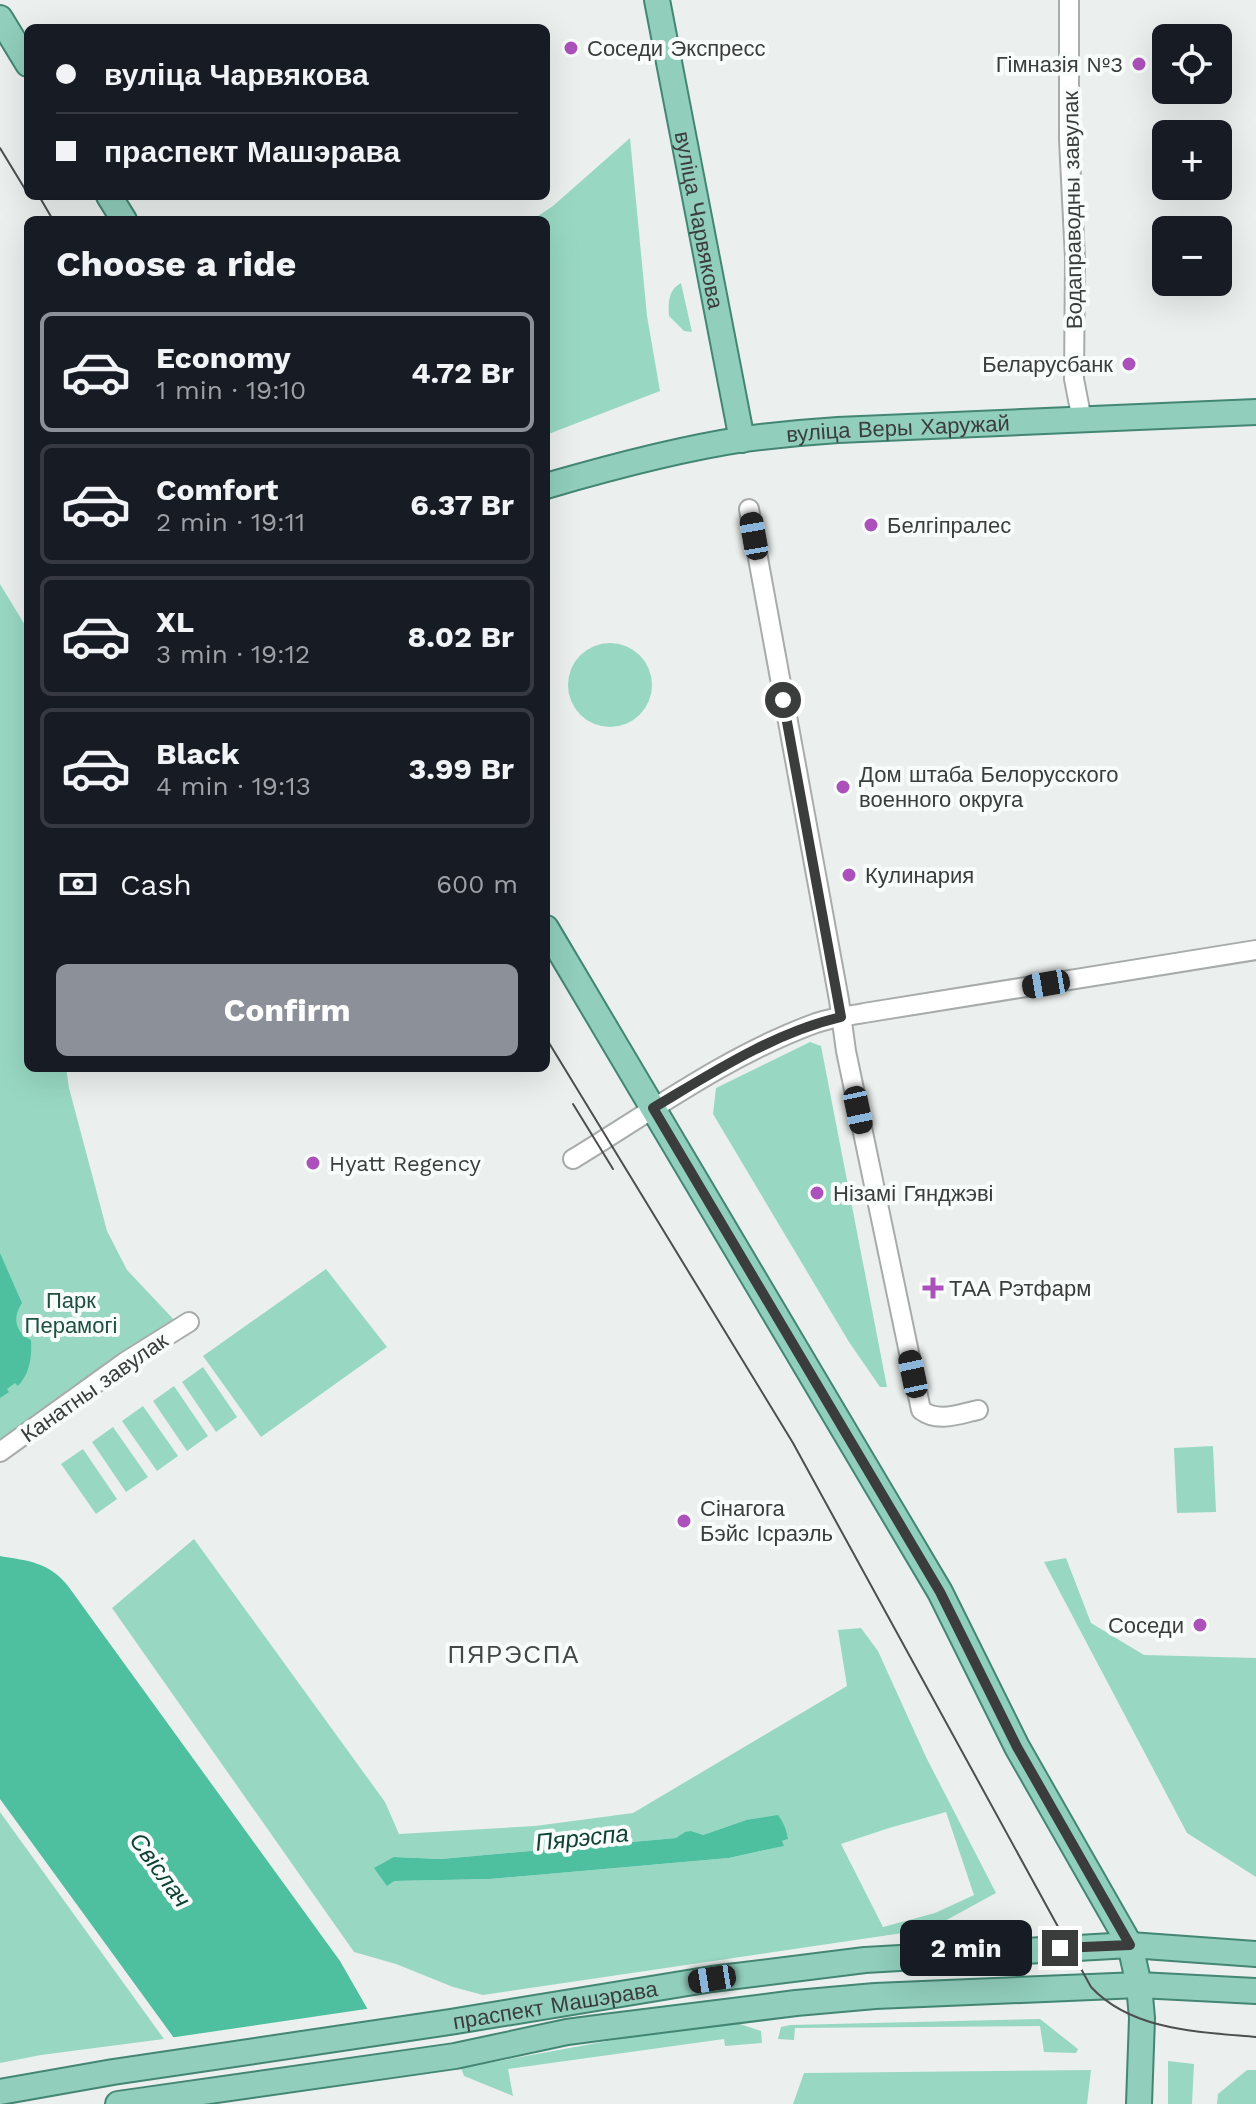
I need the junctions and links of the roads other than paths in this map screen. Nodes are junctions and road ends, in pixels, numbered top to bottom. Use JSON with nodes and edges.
{"nodes":[{"id":1,"x":657,"y":0,"type":"edge"},
{"id":2,"x":1069,"y":0,"type":"edge"},
{"id":3,"x":0,"y":18,"type":"edge"},
{"id":4,"x":24,"y":57,"type":"edge"},
{"id":5,"x":1256,"y":412,"type":"edge"},
{"id":6,"x":1082,"y":420,"type":"junction"},
{"id":7,"x":742,"y":440,"type":"junction"},
{"id":8,"x":550,"y":485,"type":"edge"},
{"id":9,"x":749,"y":509,"type":"dead end"},
{"id":10,"x":550,"y":935,"type":"edge"},
{"id":11,"x":1256,"y":950,"type":"edge"},
{"id":12,"x":841,"y":1017,"type":"junction"},
{"id":13,"x":653,"y":1108,"type":"junction"},
{"id":14,"x":573,"y":1159,"type":"dead end"},
{"id":15,"x":189,"y":1322,"type":"dead end"},
{"id":16,"x":978,"y":1410,"type":"dead end"},
{"id":17,"x":0,"y":1452,"type":"edge"},
{"id":18,"x":1130,"y":1945,"type":"junction"},
{"id":19,"x":1256,"y":1954,"type":"edge"},
{"id":20,"x":1139,"y":1985,"type":"junction"},
{"id":21,"x":1256,"y":1991,"type":"edge"},
{"id":22,"x":562,"y":2003,"type":"junction"},
{"id":23,"x":567,"y":2032,"type":"junction"},
{"id":24,"x":0,"y":2092,"type":"edge"},
{"id":25,"x":118,"y":2104,"type":"edge"},
{"id":26,"x":1139,"y":2104,"type":"edge"}],
"edges":[{"from":1,"to":7,"type":"main road","name":"вуліца Чарвякова"},
{"from":2,"to":6,"type":"street","name":"Водаправодны завулак"},
{"from":3,"to":4,"type":"main road"},
{"from":5,"to":6,"type":"main road","name":"вуліца Веры Харужай"},
{"from":6,"to":7,"type":"main road","name":"вуліца Веры Харужай"},
{"from":7,"to":8,"type":"main road","name":"вуліца Веры Харужай"},
{"from":9,"to":12,"type":"street"},
{"from":10,"to":13,"type":"main road"},
{"from":11,"to":12,"type":"street"},
{"from":12,"to":13,"type":"street"},
{"from":12,"to":16,"type":"street"},
{"from":13,"to":14,"type":"street"},
{"from":13,"to":18,"type":"main road"},
{"from":15,"to":17,"type":"street","name":"Канатны завулак"},
{"from":18,"to":19,"type":"main road","name":"праспект Машэрава"},
{"from":18,"to":20,"type":"main road"},
{"from":18,"to":22,"type":"main road","name":"праспект Машэрава"},
{"from":20,"to":21,"type":"main road","name":"праспект Машэрава"},
{"from":20,"to":23,"type":"main road","name":"праспект Машэрава"},
{"from":20,"to":26,"type":"main road"},
{"from":22,"to":23,"type":"main road"},
{"from":22,"to":24,"type":"main road","name":"праспект Машэрава"},
{"from":23,"to":25,"type":"main road","name":"праспект Машэрава"}]}
